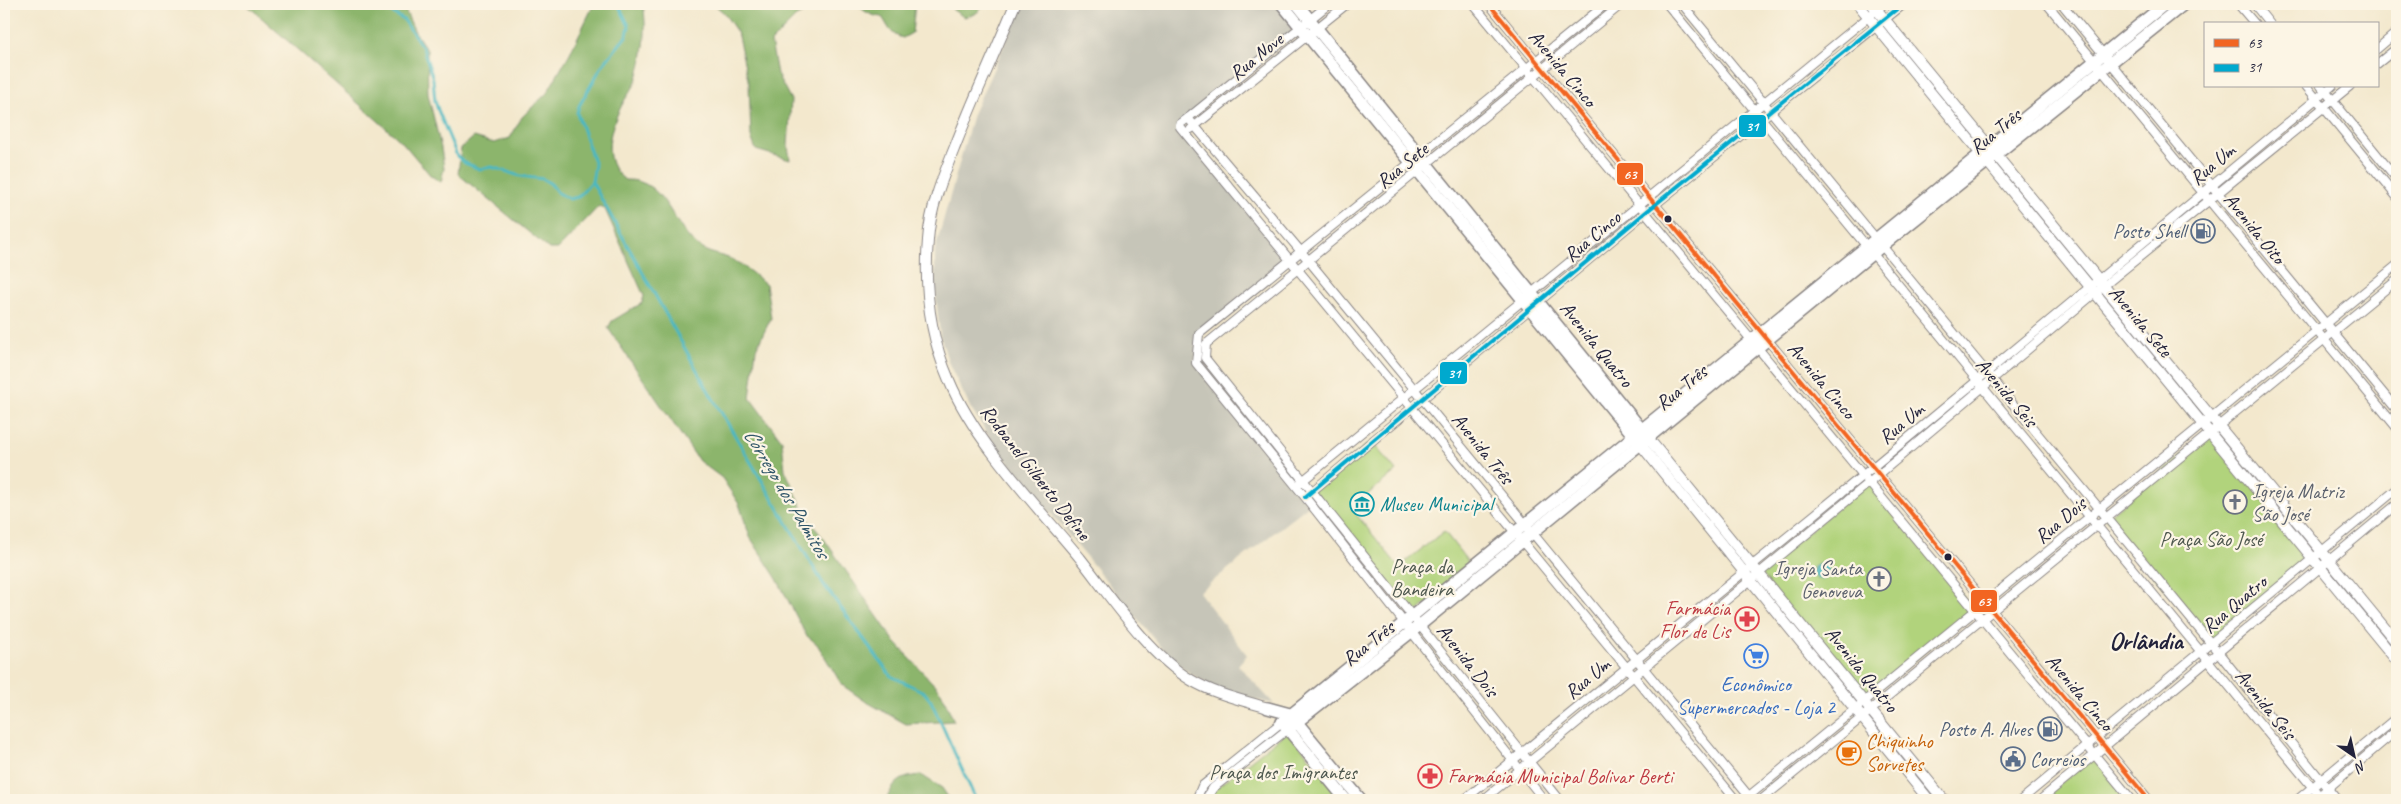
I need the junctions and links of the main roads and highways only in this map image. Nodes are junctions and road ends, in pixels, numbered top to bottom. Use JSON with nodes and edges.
{"nodes":[{"id":1,"x":1282,"y":4,"type":"edge"},
{"id":2,"x":1297,"y":4,"type":"edge"},
{"id":3,"x":2165,"y":4,"type":"edge"},
{"id":4,"x":2184,"y":4,"type":"edge"},
{"id":5,"x":1309,"y":27,"type":"junction"},
{"id":6,"x":2103,"y":62,"type":"junction"},
{"id":7,"x":1419,"y":161,"type":"junction"},
{"id":8,"x":1466,"y":222,"type":"junction"},
{"id":9,"x":1641,"y":437,"type":"junction"},
{"id":10,"x":1412,"y":624,"type":"junction"},
{"id":11,"x":1268,"y":708,"type":"road end"},
{"id":12,"x":1290,"y":722,"type":"junction"},
{"id":13,"x":1346,"y":800,"type":"edge"},
{"id":14,"x":1361,"y":800,"type":"edge"}],
"edges":[{"from":1,"to":5,"type":"main road","name":"Avenida Quatro"},
{"from":2,"to":5,"type":"main road","name":"Avenida Quatro"},
{"from":3,"to":6,"type":"main road","name":"Rua Três"},
{"from":4,"to":6,"type":"main road","name":"Rua Três"},
{"from":5,"to":7,"type":"main road","name":"Avenida Quatro"},
{"from":6,"to":9,"type":"main road","name":"Rua Três"},
{"from":7,"to":8,"type":"main road","name":"Avenida Quatro"},
{"from":7,"to":8,"type":"main road","name":"Avenida Quatro"},
{"from":8,"to":9,"type":"main road","name":"Avenida Quatro"},
{"from":9,"to":10,"type":"main road","name":"Rua Três"},
{"from":9,"to":10,"type":"main road","name":"Rua Três"},
{"from":10,"to":12,"type":"main road","name":"Rua Três"},
{"from":11,"to":12,"type":"main road","name":"Rodoanel Gilberto Define"},
{"from":12,"to":13,"type":"main road"},
{"from":12,"to":14,"type":"main road"}]}
